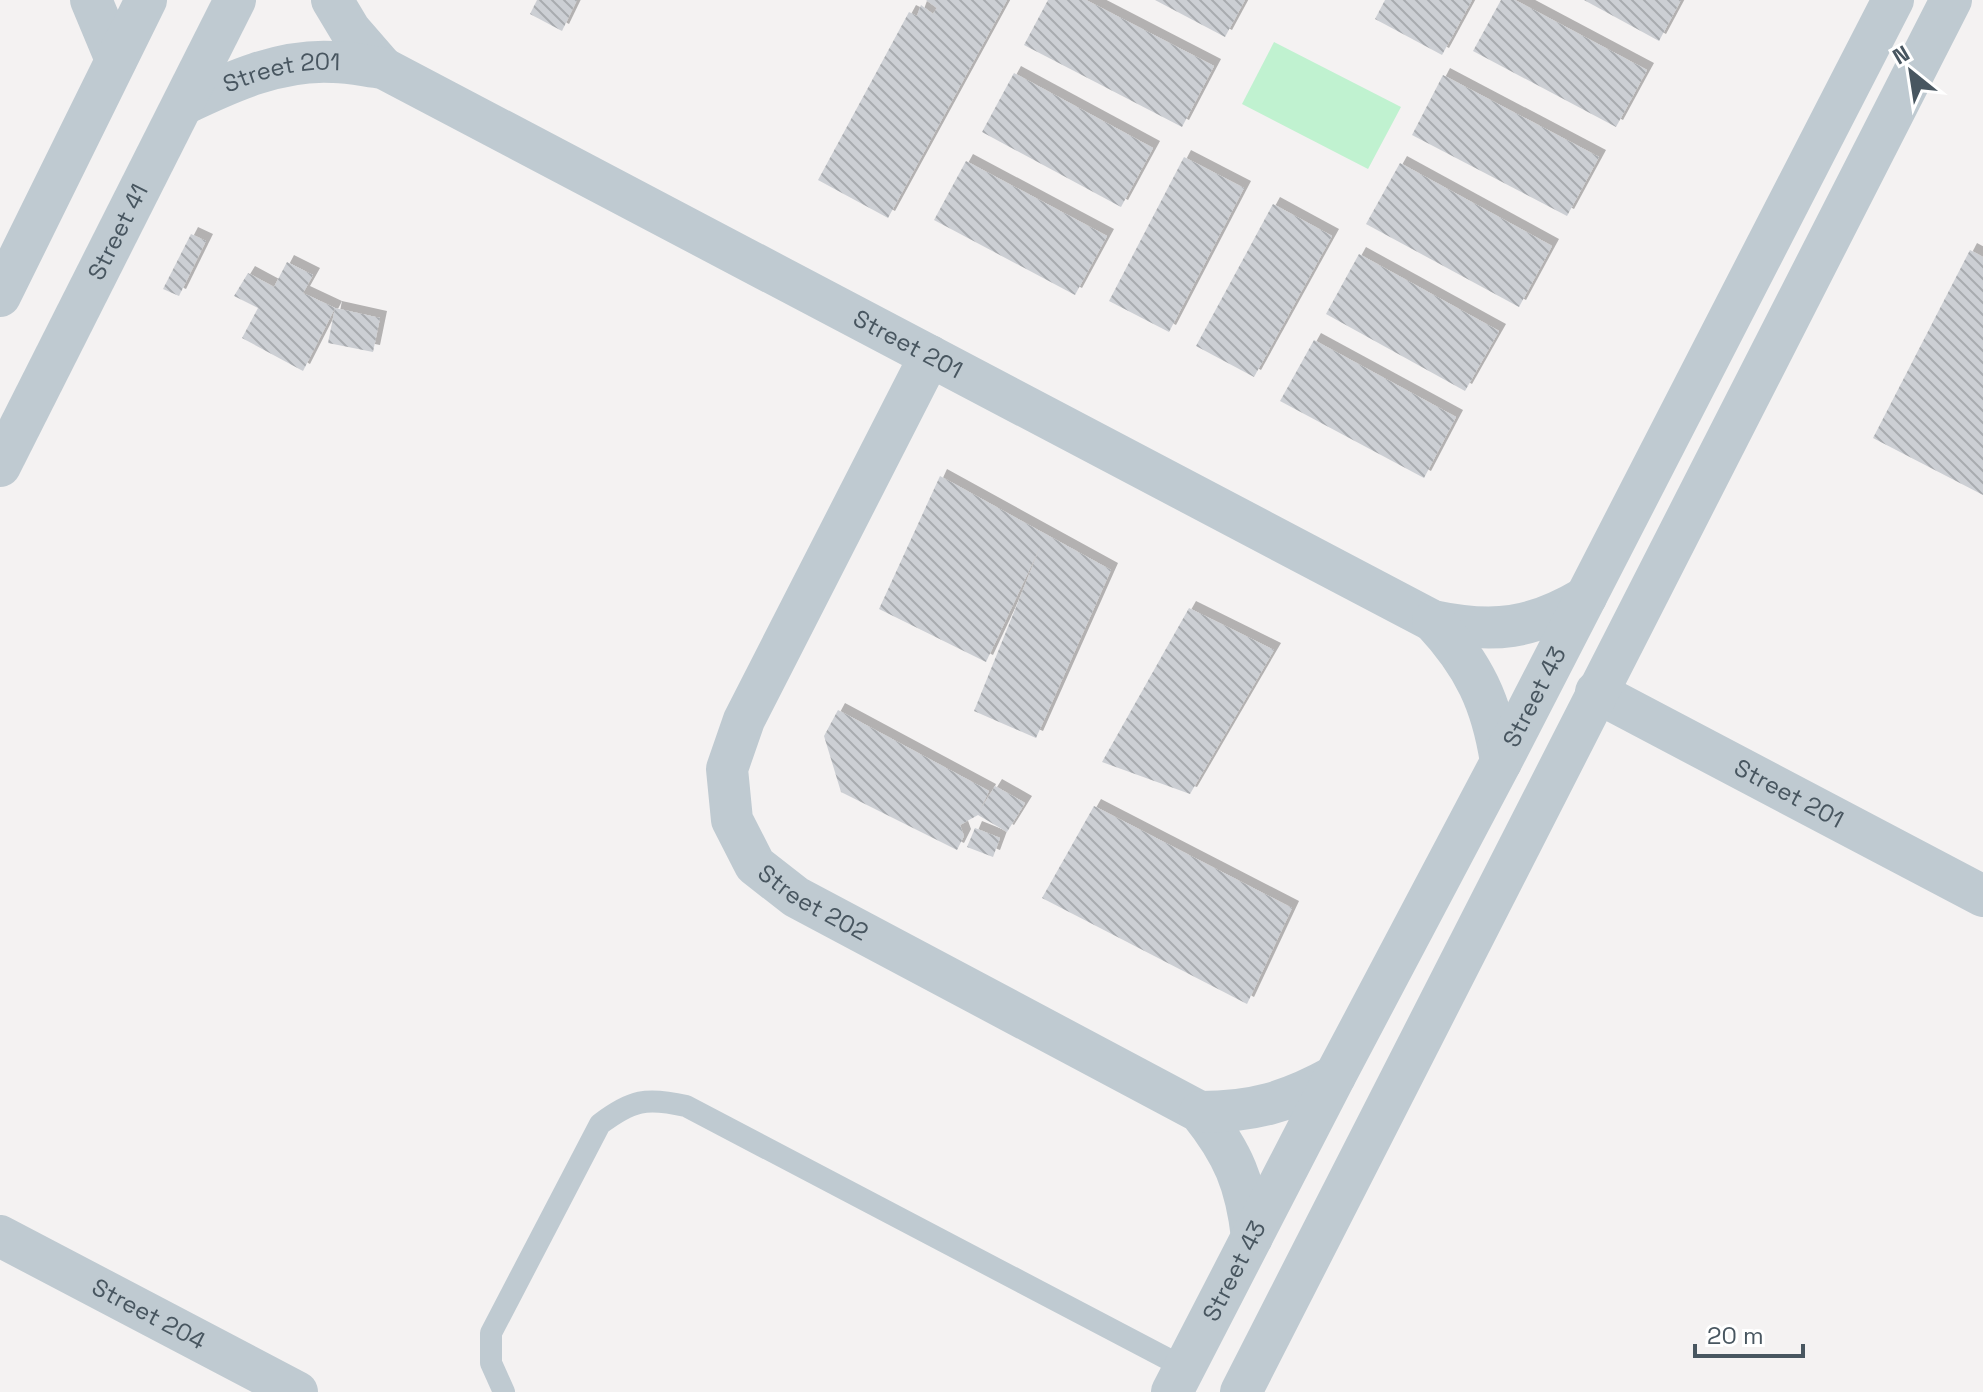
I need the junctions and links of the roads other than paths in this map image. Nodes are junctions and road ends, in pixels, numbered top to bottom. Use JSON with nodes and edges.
{"nodes":[{"id":1,"x":91,"y":0,"type":"edge"},
{"id":2,"x":146,"y":0,"type":"edge"},
{"id":3,"x":235,"y":0,"type":"edge"},
{"id":4,"x":332,"y":0,"type":"edge"},
{"id":5,"x":1893,"y":0,"type":"edge"},
{"id":6,"x":1951,"y":0,"type":"edge"},
{"id":7,"x":116,"y":60,"type":"junction"},
{"id":8,"x":383,"y":68,"type":"junction"},
{"id":9,"x":184,"y":104,"type":"junction"},
{"id":10,"x":0,"y":296,"type":"edge"},
{"id":11,"x":930,"y":356,"type":"junction"},
{"id":12,"x":0,"y":466,"type":"edge"},
{"id":13,"x":1586,"y":597,"type":"junction"},
{"id":14,"x":1433,"y":621,"type":"junction"},
{"id":15,"x":1596,"y":692,"type":"junction"},
{"id":16,"x":1501,"y":762,"type":"junction"},
{"id":17,"x":1983,"y":896,"type":"edge"},
{"id":18,"x":1335,"y":1076,"type":"junction"},
{"id":19,"x":1200,"y":1112,"type":"junction"},
{"id":20,"x":0,"y":1236,"type":"edge"},
{"id":21,"x":1252,"y":1237,"type":"junction"},
{"id":22,"x":1178,"y":1380,"type":"edge"},
{"id":23,"x":297,"y":1392,"type":"edge"},
{"id":24,"x":504,"y":1392,"type":"edge"},
{"id":25,"x":1241,"y":1392,"type":"edge"}],
"edges":[{"from":1,"to":7,"type":"street"},
{"from":2,"to":7,"type":"street"},
{"from":3,"to":9,"type":"street","name":"Street 41"},
{"from":4,"to":8,"type":"street","name":"Street 201"},
{"from":5,"to":13,"type":"street","name":"Street 43"},
{"from":6,"to":15,"type":"street"},
{"from":7,"to":10,"type":"street"},
{"from":8,"to":9,"type":"street","name":"Street 201"},
{"from":8,"to":11,"type":"street","name":"Street 201"},
{"from":9,"to":12,"type":"street","name":"Street 41"},
{"from":11,"to":14,"type":"street","name":"Street 201"},
{"from":11,"to":19,"type":"street","name":"Street 202"},
{"from":13,"to":14,"type":"street","name":"Street 201"},
{"from":13,"to":16,"type":"street","name":"Street 43"},
{"from":14,"to":16,"type":"street","name":"Street 201"},
{"from":15,"to":17,"type":"street","name":"Street 201"},
{"from":15,"to":25,"type":"street"},
{"from":16,"to":18,"type":"street","name":"Street 43"},
{"from":18,"to":19,"type":"street","name":"Street 202"},
{"from":18,"to":21,"type":"street","name":"Street 43"},
{"from":19,"to":21,"type":"street","name":"Street 202"},
{"from":20,"to":23,"type":"street","name":"Street 204"},
{"from":21,"to":22,"type":"street","name":"Street 43"},
{"from":22,"to":24,"type":"lane"}]}
